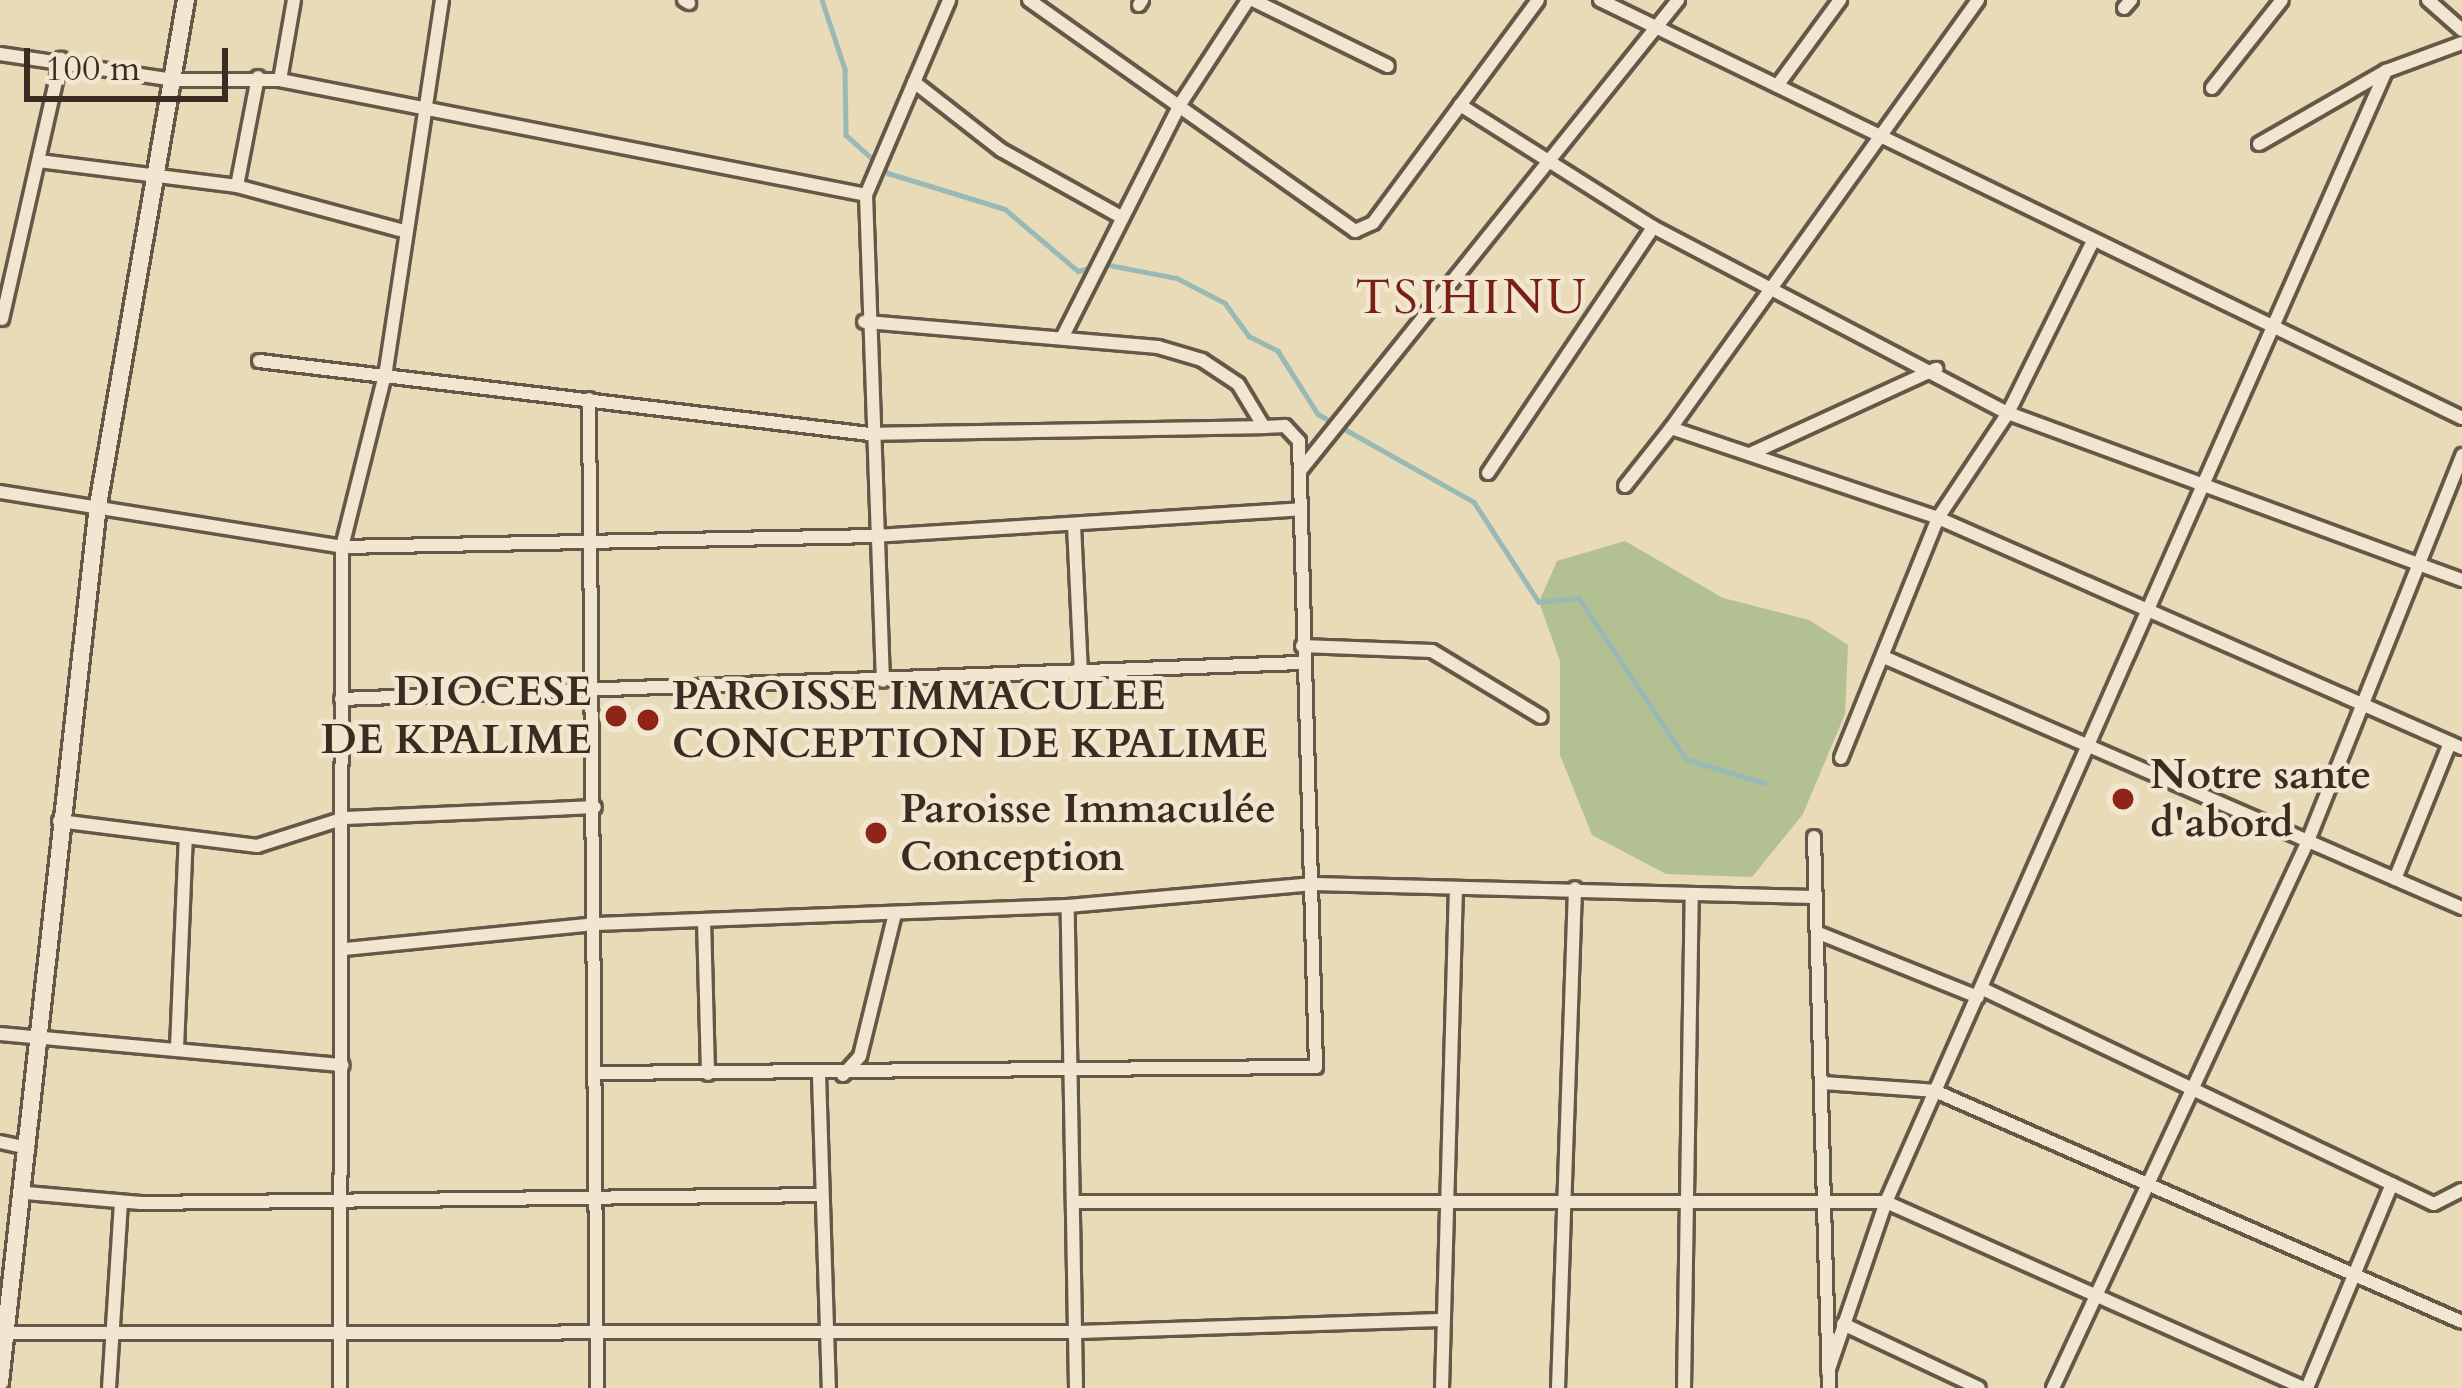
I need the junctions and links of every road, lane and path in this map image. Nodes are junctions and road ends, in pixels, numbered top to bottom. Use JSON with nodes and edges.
{"nodes":[{"id":1,"x":186,"y":0,"type":"edge"},
{"id":2,"x":294,"y":0,"type":"edge"},
{"id":3,"x":442,"y":0,"type":"edge"},
{"id":4,"x":949,"y":0,"type":"edge"},
{"id":5,"x":1029,"y":0,"type":"edge"},
{"id":6,"x":1251,"y":0,"type":"edge"},
{"id":7,"x":1538,"y":0,"type":"edge"},
{"id":8,"x":1600,"y":0,"type":"edge"},
{"id":9,"x":1678,"y":0,"type":"edge"},
{"id":10,"x":1840,"y":0,"type":"edge"},
{"id":11,"x":1978,"y":0,"type":"edge"},
{"id":12,"x":2282,"y":0,"type":"edge"},
{"id":13,"x":2428,"y":0,"type":"edge"},
{"id":14,"x":1656,"y":30,"type":"junction"},
{"id":15,"x":2462,"y":30,"type":"edge"},
{"id":16,"x":2462,"y":43,"type":"edge"},
{"id":17,"x":0,"y":54,"type":"edge"},
{"id":18,"x":62,"y":59,"type":"junction"},
{"id":19,"x":1388,"y":66,"type":"dead end"},
{"id":20,"x":2386,"y":71,"type":"junction"},
{"id":21,"x":258,"y":77,"type":"junction"},
{"id":22,"x":176,"y":80,"type":"junction"},
{"id":23,"x":280,"y":80,"type":"junction"},
{"id":24,"x":914,"y":82,"type":"junction"},
{"id":25,"x":1777,"y":86,"type":"junction"},
{"id":26,"x":2212,"y":88,"type":"dead end"},
{"id":27,"x":1460,"y":105,"type":"junction"},
{"id":28,"x":1179,"y":106,"type":"junction"},
{"id":29,"x":423,"y":110,"type":"junction"},
{"id":30,"x":1877,"y":136,"type":"junction"},
{"id":31,"x":2259,"y":144,"type":"dead end"},
{"id":32,"x":39,"y":161,"type":"junction"},
{"id":33,"x":1554,"y":168,"type":"junction"},
{"id":34,"x":150,"y":178,"type":"junction"},
{"id":35,"x":237,"y":186,"type":"junction"},
{"id":36,"x":866,"y":195,"type":"junction"},
{"id":37,"x":1119,"y":216,"type":"junction"},
{"id":38,"x":1653,"y":227,"type":"junction"},
{"id":39,"x":400,"y":230,"type":"junction"},
{"id":40,"x":2091,"y":245,"type":"junction"},
{"id":41,"x":1765,"y":284,"type":"junction"},
{"id":42,"x":2,"y":319,"type":"edge"},
{"id":43,"x":2268,"y":321,"type":"junction"},
{"id":44,"x":864,"y":322,"type":"junction"},
{"id":45,"x":1062,"y":338,"type":"junction"},
{"id":46,"x":260,"y":361,"type":"dead end"},
{"id":47,"x":1936,"y":369,"type":"junction"},
{"id":48,"x":386,"y":370,"type":"junction"},
{"id":49,"x":589,"y":399,"type":"junction"},
{"id":50,"x":2008,"y":413,"type":"junction"},
{"id":51,"x":2462,"y":418,"type":"edge"},
{"id":52,"x":1264,"y":427,"type":"junction"},
{"id":53,"x":1671,"y":428,"type":"junction"},
{"id":54,"x":869,"y":434,"type":"junction"},
{"id":55,"x":1750,"y":454,"type":"junction"},
{"id":56,"x":2462,"y":454,"type":"edge"},
{"id":57,"x":1299,"y":472,"type":"junction"},
{"id":58,"x":1488,"y":473,"type":"dead end"},
{"id":59,"x":2207,"y":482,"type":"junction"},
{"id":60,"x":1625,"y":486,"type":"dead end"},
{"id":61,"x":0,"y":492,"type":"edge"},
{"id":62,"x":98,"y":505,"type":"junction"},
{"id":63,"x":1299,"y":509,"type":"junction"},
{"id":64,"x":1938,"y":518,"type":"junction"},
{"id":65,"x":1074,"y":525,"type":"junction"},
{"id":66,"x":875,"y":536,"type":"junction"},
{"id":67,"x":342,"y":547,"type":"junction"},
{"id":68,"x":591,"y":547,"type":"junction"},
{"id":69,"x":2416,"y":559,"type":"junction"},
{"id":70,"x":2462,"y":580,"type":"edge"},
{"id":71,"x":2146,"y":606,"type":"junction"},
{"id":72,"x":1302,"y":646,"type":"junction"},
{"id":73,"x":1886,"y":658,"type":"junction"},
{"id":74,"x":1300,"y":663,"type":"junction"},
{"id":75,"x":1081,"y":673,"type":"junction"},
{"id":76,"x":884,"y":681,"type":"junction"},
{"id":77,"x":596,"y":689,"type":"junction"},
{"id":78,"x":341,"y":699,"type":"junction"},
{"id":79,"x":2361,"y":705,"type":"junction"},
{"id":80,"x":1541,"y":717,"type":"dead end"},
{"id":81,"x":2088,"y":745,"type":"junction"},
{"id":82,"x":2456,"y":746,"type":"edge"},
{"id":83,"x":1841,"y":758,"type":"dead end"},
{"id":84,"x":595,"y":807,"type":"junction"},
{"id":85,"x":345,"y":818,"type":"junction"},
{"id":86,"x":59,"y":821,"type":"junction"},
{"id":87,"x":186,"y":837,"type":"junction"},
{"id":88,"x":1814,"y":837,"type":"dead end"},
{"id":89,"x":2308,"y":841,"type":"junction"},
{"id":90,"x":2395,"y":879,"type":"junction"},
{"id":91,"x":1314,"y":884,"type":"junction"},
{"id":92,"x":1575,"y":888,"type":"junction"},
{"id":93,"x":1456,"y":889,"type":"junction"},
{"id":94,"x":1692,"y":897,"type":"junction"},
{"id":95,"x":1813,"y":897,"type":"junction"},
{"id":96,"x":1068,"y":906,"type":"junction"},
{"id":97,"x":2462,"y":908,"type":"edge"},
{"id":98,"x":895,"y":913,"type":"junction"},
{"id":99,"x":704,"y":920,"type":"junction"},
{"id":100,"x":596,"y":923,"type":"junction"},
{"id":101,"x":1821,"y":934,"type":"junction"},
{"id":102,"x":345,"y":949,"type":"junction"},
{"id":103,"x":1982,"y":993,"type":"junction"},
{"id":104,"x":0,"y":1034,"type":"edge"},
{"id":105,"x":44,"y":1038,"type":"junction"},
{"id":106,"x":177,"y":1048,"type":"junction"},
{"id":107,"x":344,"y":1065,"type":"junction"},
{"id":108,"x":594,"y":1073,"type":"junction"},
{"id":109,"x":708,"y":1074,"type":"junction"},
{"id":110,"x":819,"y":1075,"type":"junction"},
{"id":111,"x":842,"y":1076,"type":"junction"},
{"id":112,"x":1073,"y":1077,"type":"junction"},
{"id":113,"x":1822,"y":1083,"type":"junction"},
{"id":114,"x":2198,"y":1088,"type":"junction"},
{"id":115,"x":1935,"y":1091,"type":"junction"},
{"id":116,"x":0,"y":1142,"type":"edge"},
{"id":117,"x":28,"y":1148,"type":"junction"},
{"id":118,"x":2144,"y":1184,"type":"junction"},
{"id":119,"x":2392,"y":1184,"type":"junction"},
{"id":120,"x":2462,"y":1190,"type":"edge"},
{"id":121,"x":26,"y":1193,"type":"junction"},
{"id":122,"x":821,"y":1195,"type":"junction"},
{"id":123,"x":1447,"y":1195,"type":"junction"},
{"id":124,"x":340,"y":1196,"type":"junction"},
{"id":125,"x":1566,"y":1200,"type":"junction"},
{"id":126,"x":1693,"y":1200,"type":"junction"},
{"id":127,"x":599,"y":1201,"type":"junction"},
{"id":128,"x":121,"y":1202,"type":"junction"},
{"id":129,"x":1073,"y":1202,"type":"junction"},
{"id":130,"x":1819,"y":1202,"type":"junction"},
{"id":131,"x":1886,"y":1202,"type":"junction"},
{"id":132,"x":2358,"y":1273,"type":"junction"},
{"id":133,"x":2089,"y":1297,"type":"junction"},
{"id":134,"x":1442,"y":1320,"type":"junction"},
{"id":135,"x":2462,"y":1322,"type":"edge"},
{"id":136,"x":1843,"y":1324,"type":"junction"},
{"id":137,"x":340,"y":1329,"type":"junction"},
{"id":138,"x":116,"y":1330,"type":"junction"},
{"id":139,"x":1077,"y":1332,"type":"junction"},
{"id":140,"x":830,"y":1333,"type":"junction"},
{"id":141,"x":5,"y":1334,"type":"edge"},
{"id":142,"x":597,"y":1334,"type":"junction"},
{"id":143,"x":1828,"y":1372,"type":"junction"},
{"id":144,"x":0,"y":1382,"type":"edge"},
{"id":145,"x":109,"y":1388,"type":"edge"},
{"id":146,"x":340,"y":1388,"type":"edge"},
{"id":147,"x":598,"y":1388,"type":"edge"},
{"id":148,"x":829,"y":1388,"type":"edge"},
{"id":149,"x":1076,"y":1388,"type":"edge"},
{"id":150,"x":1442,"y":1388,"type":"edge"},
{"id":151,"x":1558,"y":1388,"type":"edge"},
{"id":152,"x":1684,"y":1388,"type":"edge"},
{"id":153,"x":1829,"y":1388,"type":"edge"},
{"id":154,"x":1979,"y":1388,"type":"edge"},
{"id":155,"x":2053,"y":1388,"type":"edge"},
{"id":156,"x":2305,"y":1388,"type":"edge"}],
"edges":[{"from":1,"to":22,"type":"street"},
{"from":2,"to":23,"type":"street"},
{"from":3,"to":29,"type":"street"},
{"from":4,"to":24,"type":"street"},
{"from":5,"to":28,"type":"street"},
{"from":6,"to":19,"type":"street"},
{"from":6,"to":28,"type":"street"},
{"from":7,"to":27,"type":"street"},
{"from":8,"to":14,"type":"street"},
{"from":9,"to":14,"type":"street"},
{"from":10,"to":25,"type":"street"},
{"from":11,"to":30,"type":"street"},
{"from":12,"to":26,"type":"street"},
{"from":13,"to":15,"type":"street"},
{"from":14,"to":25,"type":"street"},
{"from":14,"to":33,"type":"street"},
{"from":16,"to":20,"type":"street"},
{"from":17,"to":18,"type":"street"},
{"from":18,"to":22,"type":"street"},
{"from":18,"to":32,"type":"street"},
{"from":20,"to":31,"type":"street"},
{"from":20,"to":43,"type":"street"},
{"from":21,"to":22,"type":"street"},
{"from":21,"to":23,"type":"street"},
{"from":21,"to":35,"type":"street"},
{"from":22,"to":34,"type":"street"},
{"from":23,"to":29,"type":"street"},
{"from":24,"to":36,"type":"street"},
{"from":24,"to":37,"type":"street"},
{"from":25,"to":30,"type":"street"},
{"from":27,"to":28,"type":"street"},
{"from":27,"to":33,"type":"street"},
{"from":28,"to":37,"type":"street"},
{"from":29,"to":36,"type":"street"},
{"from":29,"to":39,"type":"street"},
{"from":30,"to":40,"type":"street"},
{"from":30,"to":41,"type":"street"},
{"from":32,"to":34,"type":"street"},
{"from":32,"to":42,"type":"street"},
{"from":33,"to":38,"type":"street"},
{"from":33,"to":57,"type":"street"},
{"from":34,"to":35,"type":"street"},
{"from":34,"to":62,"type":"street"},
{"from":35,"to":39,"type":"street"},
{"from":36,"to":44,"type":"street"},
{"from":37,"to":45,"type":"street"},
{"from":38,"to":41,"type":"street"},
{"from":38,"to":58,"type":"street"},
{"from":39,"to":48,"type":"street"},
{"from":40,"to":43,"type":"street"},
{"from":40,"to":50,"type":"street"},
{"from":41,"to":47,"type":"street"},
{"from":41,"to":53,"type":"street"},
{"from":43,"to":51,"type":"street"},
{"from":43,"to":59,"type":"street"},
{"from":44,"to":45,"type":"street"},
{"from":44,"to":54,"type":"street"},
{"from":45,"to":52,"type":"street"},
{"from":46,"to":48,"type":"street"},
{"from":47,"to":50,"type":"street"},
{"from":47,"to":55,"type":"street"},
{"from":48,"to":49,"type":"street"},
{"from":48,"to":67,"type":"street"},
{"from":49,"to":54,"type":"street"},
{"from":49,"to":68,"type":"street"},
{"from":50,"to":59,"type":"street"},
{"from":50,"to":64,"type":"street"},
{"from":52,"to":54,"type":"street"},
{"from":52,"to":57,"type":"street"},
{"from":53,"to":55,"type":"street"},
{"from":53,"to":60,"type":"street"},
{"from":54,"to":66,"type":"street"},
{"from":55,"to":64,"type":"street"},
{"from":56,"to":69,"type":"street"},
{"from":57,"to":63,"type":"street"},
{"from":59,"to":69,"type":"street"},
{"from":59,"to":71,"type":"street"},
{"from":61,"to":62,"type":"street"},
{"from":62,"to":67,"type":"street"},
{"from":62,"to":86,"type":"street"},
{"from":63,"to":65,"type":"street"},
{"from":63,"to":72,"type":"street"},
{"from":64,"to":71,"type":"street"},
{"from":64,"to":73,"type":"street"},
{"from":65,"to":66,"type":"street"},
{"from":65,"to":75,"type":"street"},
{"from":66,"to":68,"type":"street"},
{"from":66,"to":76,"type":"street"},
{"from":67,"to":68,"type":"street"},
{"from":67,"to":78,"type":"street"},
{"from":68,"to":77,"type":"street"},
{"from":69,"to":70,"type":"street"},
{"from":69,"to":79,"type":"street"},
{"from":71,"to":79,"type":"street"},
{"from":71,"to":81,"type":"street"},
{"from":72,"to":74,"type":"street"},
{"from":72,"to":80,"type":"street"},
{"from":73,"to":81,"type":"street"},
{"from":73,"to":83,"type":"street"},
{"from":74,"to":75,"type":"street"},
{"from":74,"to":91,"type":"street"},
{"from":75,"to":76,"type":"street"},
{"from":76,"to":77,"type":"street"},
{"from":77,"to":78,"type":"street"},
{"from":77,"to":84,"type":"street"},
{"from":78,"to":85,"type":"street"},
{"from":79,"to":82,"type":"street"},
{"from":79,"to":89,"type":"street"},
{"from":81,"to":89,"type":"street"},
{"from":81,"to":103,"type":"street"},
{"from":82,"to":90,"type":"street"},
{"from":84,"to":85,"type":"street"},
{"from":84,"to":100,"type":"street"},
{"from":85,"to":87,"type":"street"},
{"from":85,"to":102,"type":"street"},
{"from":86,"to":87,"type":"street"},
{"from":86,"to":105,"type":"street"},
{"from":87,"to":106,"type":"street"},
{"from":88,"to":95,"type":"street"},
{"from":89,"to":90,"type":"street"},
{"from":89,"to":114,"type":"street"},
{"from":90,"to":97,"type":"street"},
{"from":91,"to":93,"type":"street"},
{"from":91,"to":96,"type":"street"},
{"from":91,"to":112,"type":"street"},
{"from":92,"to":93,"type":"street"},
{"from":92,"to":94,"type":"street"},
{"from":92,"to":125,"type":"street"},
{"from":93,"to":123,"type":"street"},
{"from":94,"to":95,"type":"street"},
{"from":94,"to":126,"type":"street"},
{"from":95,"to":101,"type":"street"},
{"from":96,"to":98,"type":"street"},
{"from":96,"to":112,"type":"street"},
{"from":98,"to":99,"type":"street"},
{"from":98,"to":111,"type":"street"},
{"from":99,"to":100,"type":"street"},
{"from":99,"to":109,"type":"street"},
{"from":100,"to":102,"type":"street"},
{"from":100,"to":108,"type":"street"},
{"from":101,"to":103,"type":"street"},
{"from":101,"to":113,"type":"street"},
{"from":102,"to":107,"type":"street"},
{"from":103,"to":114,"type":"street"},
{"from":103,"to":115,"type":"street"},
{"from":104,"to":105,"type":"street"},
{"from":105,"to":106,"type":"street"},
{"from":105,"to":117,"type":"street"},
{"from":106,"to":107,"type":"street"},
{"from":107,"to":124,"type":"street"},
{"from":108,"to":109,"type":"street"},
{"from":108,"to":127,"type":"street"},
{"from":109,"to":110,"type":"street"},
{"from":110,"to":111,"type":"street"},
{"from":110,"to":122,"type":"street"},
{"from":111,"to":112,"type":"street"},
{"from":112,"to":129,"type":"street"},
{"from":113,"to":115,"type":"street"},
{"from":113,"to":130,"type":"street"},
{"from":114,"to":118,"type":"street"},
{"from":114,"to":119,"type":"street"},
{"from":115,"to":118,"type":"street"},
{"from":115,"to":131,"type":"street"},
{"from":116,"to":117,"type":"street"},
{"from":117,"to":121,"type":"street"},
{"from":118,"to":132,"type":"street"},
{"from":118,"to":133,"type":"street"},
{"from":119,"to":120,"type":"street"},
{"from":119,"to":132,"type":"street"},
{"from":121,"to":128,"type":"street"},
{"from":121,"to":141,"type":"street"},
{"from":122,"to":127,"type":"street"},
{"from":122,"to":140,"type":"street"},
{"from":123,"to":125,"type":"street"},
{"from":123,"to":129,"type":"street"},
{"from":123,"to":134,"type":"street"},
{"from":124,"to":127,"type":"street"},
{"from":124,"to":128,"type":"street"},
{"from":124,"to":137,"type":"street"},
{"from":125,"to":126,"type":"street"},
{"from":125,"to":151,"type":"street"},
{"from":126,"to":130,"type":"street"},
{"from":126,"to":152,"type":"street"},
{"from":127,"to":142,"type":"street"},
{"from":128,"to":138,"type":"street"},
{"from":129,"to":139,"type":"street"},
{"from":130,"to":131,"type":"street"},
{"from":130,"to":143,"type":"street"},
{"from":131,"to":133,"type":"street"},
{"from":131,"to":136,"type":"street"},
{"from":132,"to":135,"type":"street"},
{"from":132,"to":156,"type":"street"},
{"from":133,"to":155,"type":"street"},
{"from":133,"to":156,"type":"street"},
{"from":134,"to":139,"type":"street"},
{"from":134,"to":150,"type":"street"},
{"from":136,"to":143,"type":"street"},
{"from":136,"to":154,"type":"street"},
{"from":137,"to":138,"type":"street"},
{"from":137,"to":142,"type":"street"},
{"from":137,"to":146,"type":"street"},
{"from":138,"to":141,"type":"street"},
{"from":138,"to":145,"type":"street"},
{"from":139,"to":140,"type":"street"},
{"from":139,"to":149,"type":"street"},
{"from":140,"to":142,"type":"street"},
{"from":140,"to":148,"type":"street"},
{"from":141,"to":144,"type":"street"},
{"from":142,"to":147,"type":"street"},
{"from":143,"to":153,"type":"street"}]}
